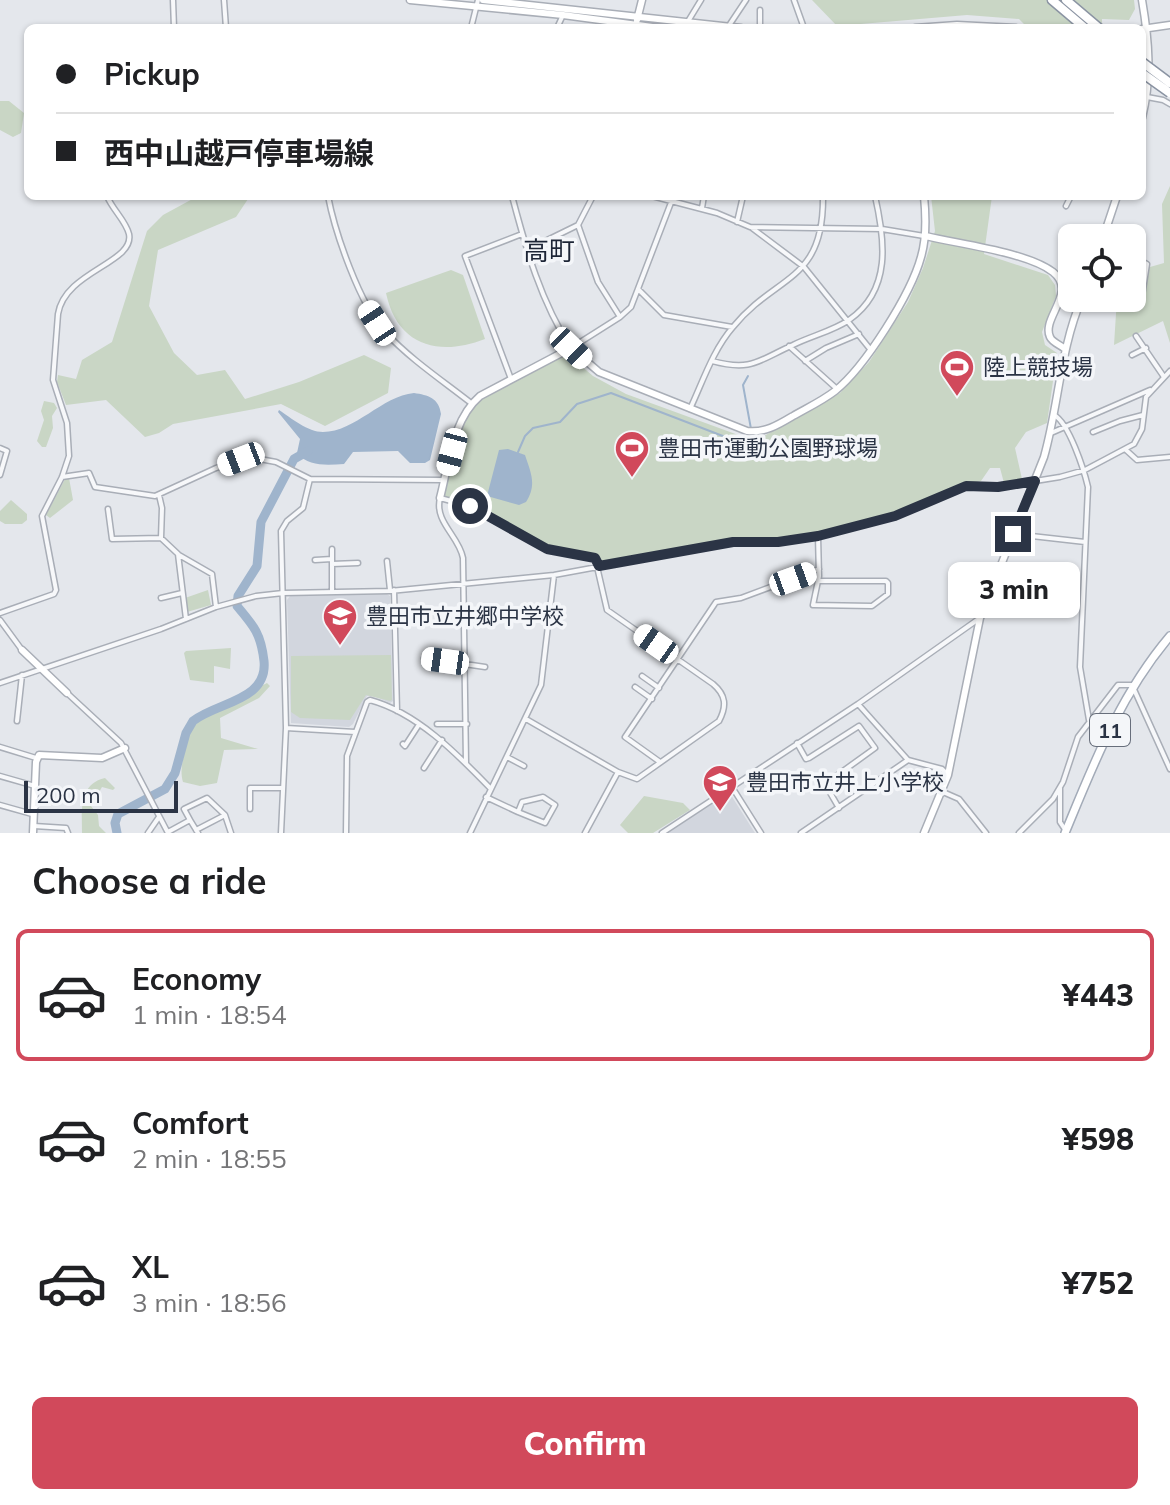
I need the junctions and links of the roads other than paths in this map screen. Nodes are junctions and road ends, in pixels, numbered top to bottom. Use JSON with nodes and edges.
{"nodes":[{"id":1,"x":173,"y":0,"type":"edge"},
{"id":2,"x":224,"y":0,"type":"edge"},
{"id":3,"x":410,"y":0,"type":"edge"},
{"id":4,"x":642,"y":0,"type":"edge"},
{"id":5,"x":701,"y":0,"type":"edge"},
{"id":6,"x":746,"y":0,"type":"edge"},
{"id":7,"x":794,"y":0,"type":"edge"},
{"id":8,"x":1052,"y":0,"type":"edge"},
{"id":9,"x":1066,"y":0,"type":"edge"},
{"id":10,"x":1142,"y":0,"type":"edge"},
{"id":11,"x":479,"y":2,"type":"edge"},
{"id":12,"x":760,"y":10,"type":"dead end"},
{"id":13,"x":563,"y":15,"type":"junction"},
{"id":14,"x":637,"y":23,"type":"edge"},
{"id":15,"x":687,"y":23,"type":"junction"},
{"id":16,"x":174,"y":24,"type":"edge"},
{"id":17,"x":226,"y":24,"type":"edge"},
{"id":18,"x":472,"y":24,"type":"edge"},
{"id":19,"x":559,"y":24,"type":"edge"},
{"id":20,"x":697,"y":24,"type":"edge"},
{"id":21,"x":730,"y":24,"type":"edge"},
{"id":22,"x":760,"y":24,"type":"edge"},
{"id":23,"x":803,"y":24,"type":"edge"},
{"id":24,"x":1080,"y":24,"type":"edge"},
{"id":25,"x":1094,"y":24,"type":"edge"},
{"id":26,"x":1144,"y":24,"type":"edge"},
{"id":27,"x":1170,"y":25,"type":"edge"},
{"id":28,"x":1146,"y":29,"type":"edge"},
{"id":29,"x":1146,"y":39,"type":"edge"},
{"id":30,"x":1146,"y":65,"type":"edge"},
{"id":31,"x":1146,"y":76,"type":"edge"},
{"id":32,"x":1170,"y":83,"type":"edge"},
{"id":33,"x":1170,"y":93,"type":"edge"},
{"id":34,"x":1147,"y":97,"type":"junction"},
{"id":35,"x":1146,"y":101,"type":"edge"},
{"id":36,"x":1170,"y":104,"type":"edge"},
{"id":37,"x":109,"y":200,"type":"edge"},
{"id":38,"x":329,"y":200,"type":"edge"},
{"id":39,"x":513,"y":200,"type":"edge"},
{"id":40,"x":591,"y":200,"type":"edge"},
{"id":41,"x":672,"y":200,"type":"joint"},
{"id":42,"x":703,"y":200,"type":"edge"},
{"id":43,"x":742,"y":200,"type":"edge"},
{"id":44,"x":823,"y":200,"type":"edge"},
{"id":45,"x":876,"y":200,"type":"edge"},
{"id":46,"x":924,"y":200,"type":"edge"},
{"id":47,"x":1069,"y":200,"type":"edge"},
{"id":48,"x":1116,"y":200,"type":"edge"},
{"id":49,"x":1066,"y":206,"type":"dead end"},
{"id":50,"x":702,"y":208,"type":"junction"},
{"id":51,"x":737,"y":222,"type":"junction"},
{"id":52,"x":1108,"y":224,"type":"edge"},
{"id":53,"x":578,"y":225,"type":"junction"},
{"id":54,"x":750,"y":227,"type":"junction"},
{"id":55,"x":820,"y":229,"type":"junction"},
{"id":56,"x":882,"y":229,"type":"junction"},
{"id":57,"x":522,"y":234,"type":"junction"},
{"id":58,"x":926,"y":236,"type":"junction"},
{"id":59,"x":527,"y":250,"type":"junction"},
{"id":60,"x":804,"y":267,"type":"junction"},
{"id":61,"x":638,"y":289,"type":"junction"},
{"id":62,"x":1077,"y":312,"type":"edge"},
{"id":63,"x":620,"y":317,"type":"junction"},
{"id":64,"x":849,"y":320,"type":"junction"},
{"id":65,"x":732,"y":327,"type":"junction"},
{"id":66,"x":859,"y":334,"type":"junction"},
{"id":67,"x":1136,"y":336,"type":"dead end"},
{"id":68,"x":789,"y":346,"type":"junction"},
{"id":69,"x":571,"y":348,"type":"junction"},
{"id":70,"x":1064,"y":348,"type":"junction"},
{"id":71,"x":1146,"y":348,"type":"junction"},
{"id":72,"x":870,"y":349,"type":"junction"},
{"id":73,"x":1132,"y":355,"type":"dead end"},
{"id":74,"x":712,"y":361,"type":"junction"},
{"id":75,"x":805,"y":361,"type":"junction"},
{"id":76,"x":1170,"y":371,"type":"edge"},
{"id":77,"x":1164,"y":377,"type":"junction"},
{"id":78,"x":511,"y":379,"type":"junction"},
{"id":79,"x":837,"y":389,"type":"junction"},
{"id":80,"x":1150,"y":390,"type":"junction"},
{"id":81,"x":471,"y":403,"type":"junction"},
{"id":82,"x":690,"y":409,"type":"junction"},
{"id":83,"x":1054,"y":415,"type":"junction"},
{"id":84,"x":1143,"y":415,"type":"junction"},
{"id":85,"x":1065,"y":427,"type":"junction"},
{"id":86,"x":1093,"y":432,"type":"dead end"},
{"id":87,"x":1051,"y":433,"type":"junction"},
{"id":88,"x":0,"y":448,"type":"edge"},
{"id":89,"x":1126,"y":450,"type":"junction"},
{"id":90,"x":1170,"y":457,"type":"edge"},
{"id":91,"x":1085,"y":470,"type":"junction"},
{"id":92,"x":0,"y":475,"type":"edge"},
{"id":93,"x":62,"y":477,"type":"junction"},
{"id":94,"x":310,"y":479,"type":"junction"},
{"id":95,"x":444,"y":480,"type":"junction"},
{"id":96,"x":1035,"y":481,"type":"junction"},
{"id":97,"x":159,"y":495,"type":"junction"},
{"id":98,"x":440,"y":498,"type":"junction"},
{"id":99,"x":108,"y":509,"type":"dead end"},
{"id":100,"x":1013,"y":534,"type":"junction"},
{"id":101,"x":818,"y":536,"type":"junction"},
{"id":102,"x":161,"y":538,"type":"junction"},
{"id":103,"x":1085,"y":542,"type":"junction"},
{"id":104,"x":332,"y":549,"type":"dead end"},
{"id":105,"x":178,"y":554,"type":"junction"},
{"id":106,"x":315,"y":560,"type":"dead end"},
{"id":107,"x":332,"y":561,"type":"junction"},
{"id":108,"x":387,"y":561,"type":"dead end"},
{"id":109,"x":358,"y":563,"type":"dead end"},
{"id":110,"x":599,"y":566,"type":"junction"},
{"id":111,"x":819,"y":569,"type":"junction"},
{"id":112,"x":554,"y":575,"type":"junction"},
{"id":113,"x":818,"y":581,"type":"junction"},
{"id":114,"x":465,"y":582,"type":"junction"},
{"id":115,"x":392,"y":590,"type":"junction"},
{"id":116,"x":182,"y":592,"type":"junction"},
{"id":117,"x":332,"y":592,"type":"junction"},
{"id":118,"x":283,"y":593,"type":"junction"},
{"id":119,"x":161,"y":598,"type":"dead end"},
{"id":120,"x":216,"y":607,"type":"junction"},
{"id":121,"x":0,"y":613,"type":"edge"},
{"id":122,"x":980,"y":618,"type":"junction"},
{"id":123,"x":186,"y":619,"type":"junction"},
{"id":124,"x":0,"y":620,"type":"edge"},
{"id":125,"x":1170,"y":636,"type":"edge"},
{"id":126,"x":22,"y":650,"type":"joint"},
{"id":127,"x":424,"y":658,"type":"dead end"},
{"id":128,"x":678,"y":660,"type":"junction"},
{"id":129,"x":466,"y":664,"type":"junction"},
{"id":130,"x":485,"y":667,"type":"dead end"},
{"id":131,"x":42,"y":669,"type":"junction"},
{"id":132,"x":22,"y":675,"type":"junction"},
{"id":133,"x":642,"y":676,"type":"dead end"},
{"id":134,"x":0,"y":683,"type":"edge"},
{"id":135,"x":1132,"y":685,"type":"junction"},
{"id":136,"x":635,"y":687,"type":"dead end"},
{"id":137,"x":659,"y":688,"type":"junction"},
{"id":138,"x":67,"y":693,"type":"joint"},
{"id":139,"x":652,"y":699,"type":"junction"},
{"id":140,"x":858,"y":704,"type":"junction"},
{"id":141,"x":397,"y":711,"type":"junction"},
{"id":142,"x":526,"y":719,"type":"junction"},
{"id":143,"x":1089,"y":720,"type":"junction"},
{"id":144,"x":17,"y":721,"type":"dead end"},
{"id":145,"x":437,"y":724,"type":"dead end"},
{"id":146,"x":467,"y":724,"type":"junction"},
{"id":147,"x":418,"y":725,"type":"junction"},
{"id":148,"x":286,"y":728,"type":"junction"},
{"id":149,"x":355,"y":732,"type":"junction"},
{"id":150,"x":442,"y":740,"type":"junction"},
{"id":151,"x":797,"y":743,"type":"junction"},
{"id":152,"x":403,"y":744,"type":"dead end"},
{"id":153,"x":0,"y":747,"type":"edge"},
{"id":154,"x":125,"y":748,"type":"junction"},
{"id":155,"x":507,"y":757,"type":"junction"},
{"id":156,"x":36,"y":758,"type":"junction"},
{"id":157,"x":908,"y":760,"type":"junction"},
{"id":158,"x":660,"y":762,"type":"junction"},
{"id":159,"x":466,"y":763,"type":"junction"},
{"id":160,"x":524,"y":766,"type":"dead end"},
{"id":161,"x":424,"y":768,"type":"dead end"},
{"id":162,"x":1170,"y":769,"type":"edge"},
{"id":163,"x":618,"y":772,"type":"junction"},
{"id":164,"x":948,"y":775,"type":"junction"},
{"id":165,"x":0,"y":776,"type":"edge"},
{"id":166,"x":35,"y":786,"type":"junction"},
{"id":167,"x":732,"y":787,"type":"junction"},
{"id":168,"x":282,"y":788,"type":"junction"},
{"id":169,"x":1060,"y":788,"type":"junction"},
{"id":170,"x":491,"y":789,"type":"junction"},
{"id":171,"x":943,"y":792,"type":"junction"},
{"id":172,"x":486,"y":797,"type":"junction"},
{"id":173,"x":0,"y":805,"type":"edge"},
{"id":174,"x":839,"y":808,"type":"junction"},
{"id":175,"x":250,"y":809,"type":"dead end"},
{"id":176,"x":518,"y":812,"type":"junction"},
{"id":177,"x":34,"y":814,"type":"junction"},
{"id":178,"x":225,"y":815,"type":"junction"},
{"id":179,"x":159,"y":817,"type":"junction"},
{"id":180,"x":190,"y":820,"type":"junction"},
{"id":181,"x":33,"y":830,"type":"edge"},
{"id":182,"x":197,"y":832,"type":"edge"},
{"id":183,"x":1066,"y":832,"type":"edge"},
{"id":184,"x":68,"y":833,"type":"edge"},
{"id":185,"x":148,"y":833,"type":"edge"},
{"id":186,"x":168,"y":833,"type":"edge"},
{"id":187,"x":231,"y":833,"type":"edge"},
{"id":188,"x":281,"y":833,"type":"edge"},
{"id":189,"x":346,"y":833,"type":"edge"},
{"id":190,"x":470,"y":833,"type":"edge"},
{"id":191,"x":585,"y":833,"type":"edge"},
{"id":192,"x":662,"y":833,"type":"edge"},
{"id":193,"x":761,"y":833,"type":"edge"},
{"id":194,"x":801,"y":833,"type":"edge"},
{"id":195,"x":924,"y":833,"type":"edge"},
{"id":196,"x":986,"y":833,"type":"edge"},
{"id":197,"x":1019,"y":833,"type":"edge"}],
"edges":[{"from":1,"to":16,"type":"street"},
{"from":2,"to":17,"type":"street"},
{"from":3,"to":11,"type":"street"},
{"from":4,"to":14,"type":"street"},
{"from":5,"to":15,"type":"street"},
{"from":6,"to":21,"type":"street"},
{"from":7,"to":23,"type":"street"},
{"from":8,"to":24,"type":"highway"},
{"from":9,"to":25,"type":"highway"},
{"from":10,"to":26,"type":"street"},
{"from":11,"to":13,"type":"street"},
{"from":11,"to":14,"type":"street"},
{"from":11,"to":18,"type":"street"},
{"from":12,"to":22,"type":"street"},
{"from":13,"to":14,"type":"street"},
{"from":13,"to":19,"type":"street"},
{"from":14,"to":15,"type":"street"},
{"from":15,"to":20,"type":"street"},
{"from":27,"to":28,"type":"street"},
{"from":29,"to":34,"type":"street"},
{"from":30,"to":32,"type":"highway","bridge":true},
{"from":31,"to":33,"type":"highway","bridge":true},
{"from":34,"to":35,"type":"street"},
{"from":34,"to":36,"type":"street"},
{"from":37,"to":93,"type":"street"},
{"from":38,"to":81,"type":"street"},
{"from":39,"to":57,"type":"street"},
{"from":40,"to":53,"type":"street"},
{"from":41,"to":50,"type":"street"},
{"from":41,"to":61,"type":"street"},
{"from":42,"to":50,"type":"street"},
{"from":43,"to":51,"type":"street"},
{"from":44,"to":55,"type":"street"},
{"from":45,"to":56,"type":"street"},
{"from":46,"to":58,"type":"street"},
{"from":47,"to":49,"type":"street"},
{"from":48,"to":52,"type":"street"},
{"from":50,"to":51,"type":"street"},
{"from":51,"to":54,"type":"street"},
{"from":53,"to":59,"type":"street"},
{"from":53,"to":63,"type":"street"},
{"from":54,"to":55,"type":"street"},
{"from":54,"to":60,"type":"street"},
{"from":55,"to":56,"type":"street"},
{"from":55,"to":60,"type":"street"},
{"from":56,"to":58,"type":"street"},
{"from":56,"to":64,"type":"street"},
{"from":57,"to":59,"type":"street"},
{"from":57,"to":78,"type":"street"},
{"from":58,"to":70,"type":"street"},
{"from":58,"to":72,"type":"street"},
{"from":59,"to":69,"type":"street"},
{"from":60,"to":64,"type":"street"},
{"from":60,"to":65,"type":"street"},
{"from":61,"to":63,"type":"street"},
{"from":61,"to":65,"type":"street"},
{"from":62,"to":70,"type":"street"},
{"from":63,"to":69,"type":"street"},
{"from":64,"to":66,"type":"street"},
{"from":64,"to":68,"type":"street"},
{"from":65,"to":74,"type":"street"},
{"from":66,"to":72,"type":"street"},
{"from":66,"to":75,"type":"street"},
{"from":67,"to":71,"type":"street"},
{"from":68,"to":74,"type":"street"},
{"from":68,"to":75,"type":"street"},
{"from":69,"to":78,"type":"street"},
{"from":69,"to":82,"type":"street"},
{"from":70,"to":83,"type":"street"},
{"from":71,"to":73,"type":"street"},
{"from":71,"to":77,"type":"street"},
{"from":72,"to":79,"type":"street"},
{"from":74,"to":82,"type":"street"},
{"from":75,"to":79,"type":"street"},
{"from":76,"to":77,"type":"street"},
{"from":77,"to":80,"type":"street"},
{"from":78,"to":81,"type":"street"},
{"from":79,"to":82,"type":"street"},
{"from":80,"to":84,"type":"street"},
{"from":80,"to":85,"type":"street"},
{"from":81,"to":95,"type":"street"},
{"from":83,"to":85,"type":"street"},
{"from":83,"to":87,"type":"street"},
{"from":84,"to":86,"type":"street"},
{"from":84,"to":89,"type":"street"},
{"from":85,"to":87,"type":"street"},
{"from":85,"to":91,"type":"street"},
{"from":87,"to":96,"type":"street"},
{"from":88,"to":92,"type":"street"},
{"from":89,"to":90,"type":"street"},
{"from":89,"to":91,"type":"street"},
{"from":91,"to":96,"type":"street"},
{"from":91,"to":103,"type":"street"},
{"from":93,"to":97,"type":"street"},
{"from":93,"to":121,"type":"street"},
{"from":94,"to":95,"type":"street"},
{"from":94,"to":97,"type":"street"},
{"from":94,"to":118,"type":"street"},
{"from":95,"to":98,"type":"street"},
{"from":96,"to":100,"type":"street"},
{"from":96,"to":101,"type":"street"},
{"from":97,"to":102,"type":"street"},
{"from":98,"to":110,"type":"street"},
{"from":98,"to":114,"type":"street"},
{"from":99,"to":102,"type":"street"},
{"from":100,"to":103,"type":"street"},
{"from":100,"to":122,"type":"street"},
{"from":101,"to":110,"type":"street"},
{"from":101,"to":111,"type":"street"},
{"from":102,"to":105,"type":"street"},
{"from":103,"to":143,"type":"street"},
{"from":104,"to":107,"type":"street"},
{"from":105,"to":116,"type":"street"},
{"from":105,"to":120,"type":"street"},
{"from":106,"to":107,"type":"street"},
{"from":107,"to":109,"type":"street"},
{"from":107,"to":117,"type":"street"},
{"from":108,"to":115,"type":"street"},
{"from":110,"to":112,"type":"street"},
{"from":110,"to":128,"type":"street"},
{"from":111,"to":113,"type":"street"},
{"from":111,"to":128,"type":"street"},
{"from":112,"to":114,"type":"street"},
{"from":112,"to":142,"type":"street"},
{"from":113,"to":113,"type":"street"},
{"from":114,"to":115,"type":"street"},
{"from":114,"to":129,"type":"street"},
{"from":115,"to":117,"type":"street"},
{"from":115,"to":141,"type":"street"},
{"from":116,"to":119,"type":"street"},
{"from":116,"to":123,"type":"street"},
{"from":117,"to":118,"type":"street"},
{"from":118,"to":120,"type":"street"},
{"from":118,"to":148,"type":"street"},
{"from":120,"to":123,"type":"street"},
{"from":122,"to":140,"type":"street"},
{"from":122,"to":164,"type":"street"},
{"from":123,"to":131,"type":"street"},
{"from":124,"to":126,"type":"street"},
{"from":125,"to":135,"type":"main road","number":"11"},
{"from":126,"to":131,"type":"street"},
{"from":127,"to":129,"type":"street"},
{"from":128,"to":137,"type":"street"},
{"from":128,"to":158,"type":"street"},
{"from":129,"to":130,"type":"street"},
{"from":129,"to":146,"type":"street"},
{"from":131,"to":132,"type":"street"},
{"from":131,"to":138,"type":"street"},
{"from":132,"to":134,"type":"street"},
{"from":132,"to":144,"type":"street"},
{"from":133,"to":137,"type":"street"},
{"from":135,"to":143,"type":"street"},
{"from":135,"to":162,"type":"street"},
{"from":135,"to":183,"type":"main road","number":"11"},
{"from":136,"to":139,"type":"street"},
{"from":137,"to":139,"type":"street"},
{"from":138,"to":154,"type":"street"},
{"from":139,"to":158,"type":"street"},
{"from":140,"to":151,"type":"street"},
{"from":140,"to":157,"type":"street"},
{"from":141,"to":147,"type":"street"},
{"from":141,"to":149,"type":"street"},
{"from":142,"to":155,"type":"street"},
{"from":142,"to":163,"type":"street"},
{"from":143,"to":169,"type":"street"},
{"from":145,"to":146,"type":"street"},
{"from":146,"to":159,"type":"street"},
{"from":147,"to":150,"type":"street"},
{"from":147,"to":152,"type":"street"},
{"from":148,"to":149,"type":"street"},
{"from":148,"to":168,"type":"street"},
{"from":149,"to":189,"type":"street"},
{"from":150,"to":159,"type":"street"},
{"from":150,"to":161,"type":"street"},
{"from":151,"to":167,"type":"street"},
{"from":151,"to":174,"type":"street"},
{"from":153,"to":156,"type":"street"},
{"from":154,"to":156,"type":"street"},
{"from":154,"to":179,"type":"street"},
{"from":155,"to":160,"type":"street"},
{"from":155,"to":170,"type":"street"},
{"from":156,"to":166,"type":"street"},
{"from":157,"to":164,"type":"street"},
{"from":157,"to":174,"type":"street"},
{"from":158,"to":163,"type":"street"},
{"from":159,"to":170,"type":"street"},
{"from":163,"to":191,"type":"street"},
{"from":164,"to":171,"type":"street"},
{"from":165,"to":166,"type":"street"},
{"from":166,"to":177,"type":"street"},
{"from":167,"to":192,"type":"street"},
{"from":167,"to":193,"type":"street"},
{"from":168,"to":175,"type":"street"},
{"from":168,"to":188,"type":"street"},
{"from":169,"to":183,"type":"street"},
{"from":169,"to":197,"type":"street"},
{"from":170,"to":172,"type":"street"},
{"from":171,"to":195,"type":"street"},
{"from":171,"to":196,"type":"street"},
{"from":172,"to":176,"type":"street"},
{"from":172,"to":190,"type":"street"},
{"from":173,"to":177,"type":"street"},
{"from":174,"to":194,"type":"street"},
{"from":176,"to":176,"type":"street"},
{"from":177,"to":181,"type":"street"},
{"from":178,"to":180,"type":"street"},
{"from":178,"to":182,"type":"street"},
{"from":178,"to":187,"type":"street"},
{"from":179,"to":185,"type":"street"},
{"from":179,"to":186,"type":"street"},
{"from":180,"to":182,"type":"street"},
{"from":180,"to":186,"type":"street"},
{"from":181,"to":184,"type":"street"}]}
